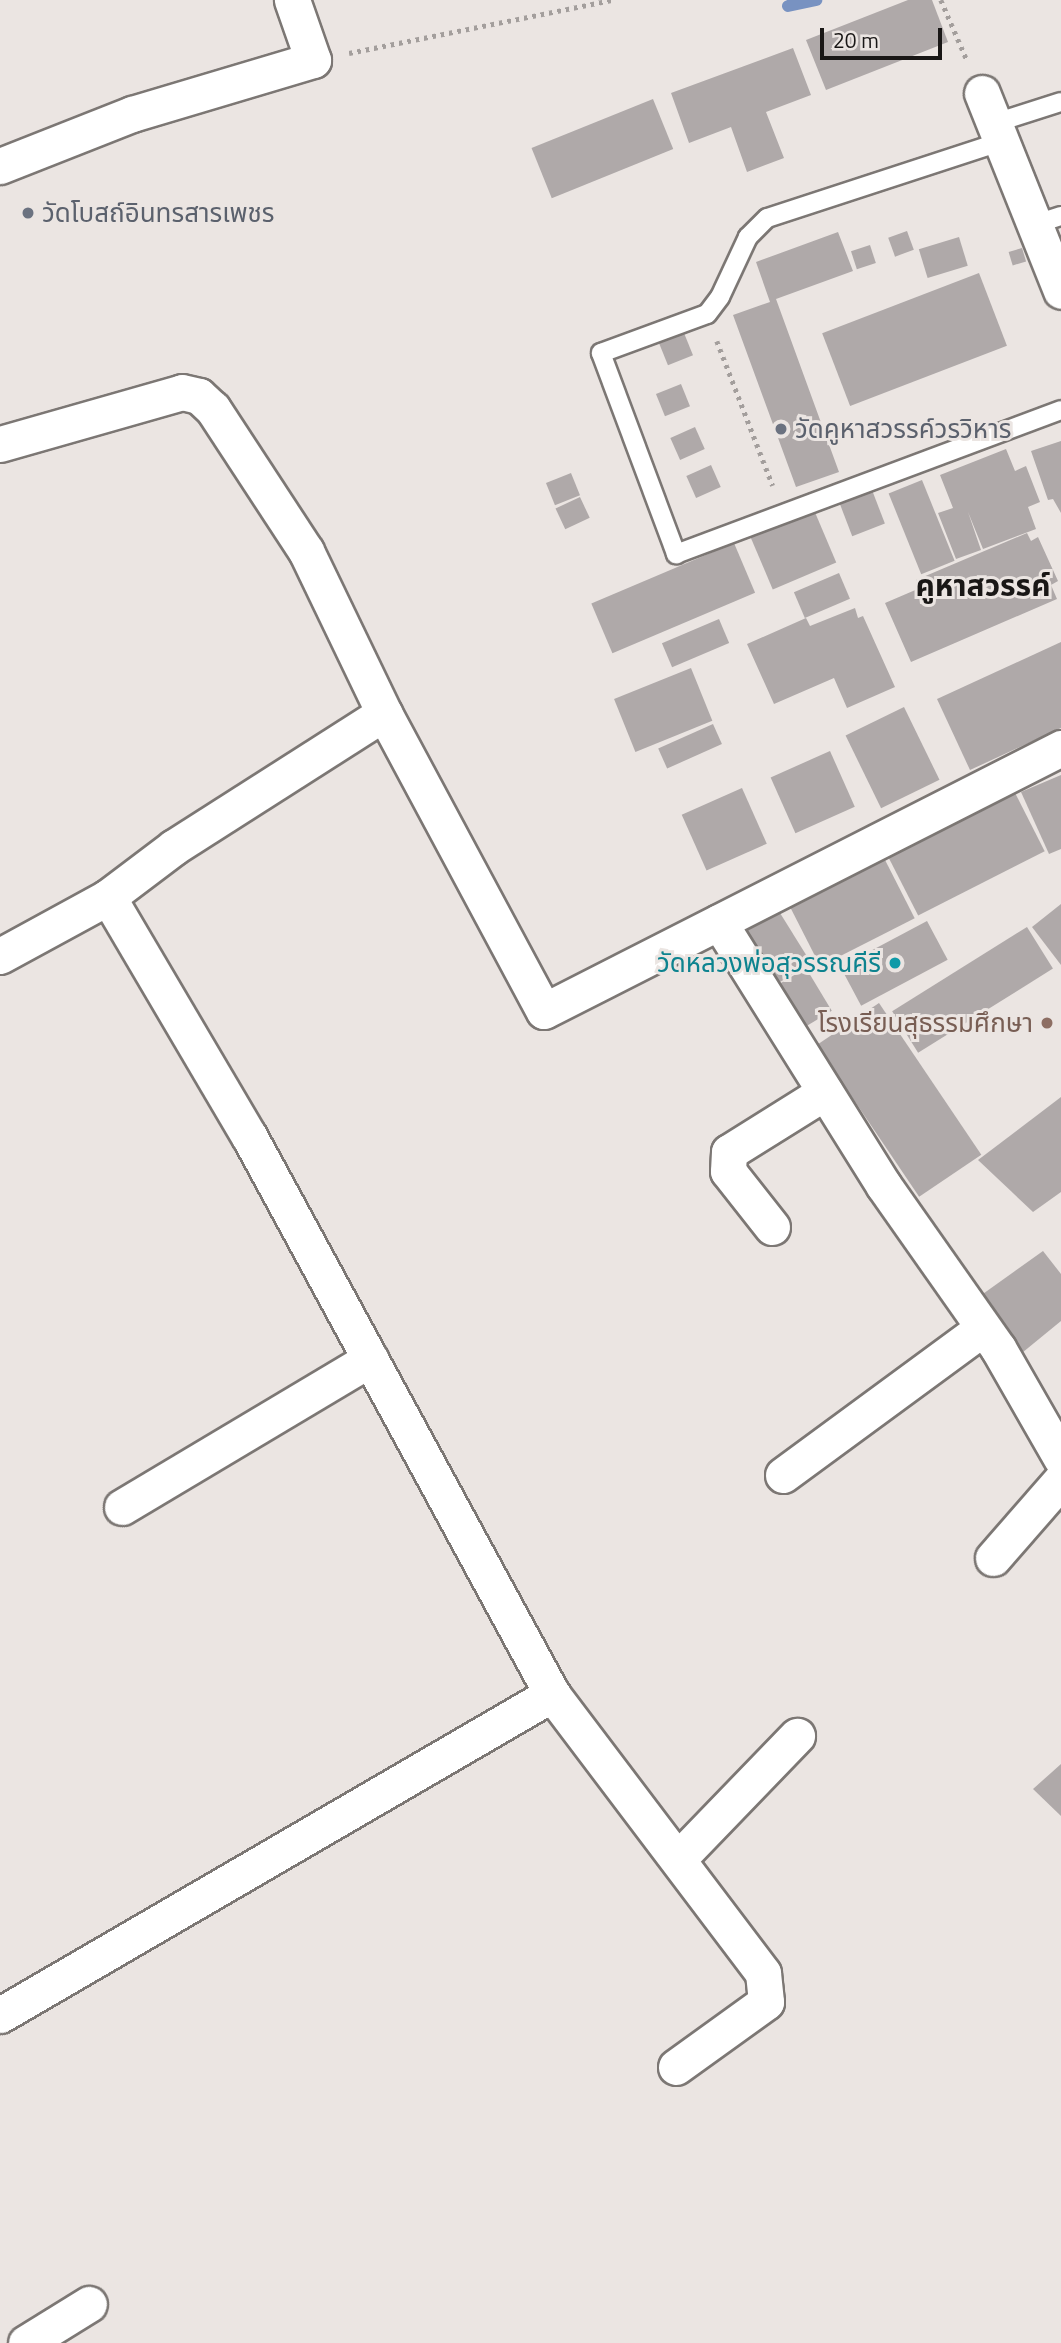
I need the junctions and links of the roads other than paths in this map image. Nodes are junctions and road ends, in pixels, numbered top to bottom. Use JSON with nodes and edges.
{"nodes":[{"id":1,"x":292,"y":0,"type":"edge"},
{"id":2,"x":1061,"y":102,"type":"edge"},
{"id":3,"x":993,"y":119,"type":"junction"},
{"id":4,"x":0,"y":166,"type":"edge"},
{"id":5,"x":1048,"y":220,"type":"edge"},
{"id":6,"x":1061,"y":291,"type":"edge"},
{"id":7,"x":1061,"y":410,"type":"edge"},
{"id":8,"x":0,"y":444,"type":"edge"},
{"id":9,"x":384,"y":713,"type":"junction"},
{"id":10,"x":1061,"y":748,"type":"edge"},
{"id":11,"x":108,"y":897,"type":"junction"},
{"id":12,"x":719,"y":922,"type":"junction"},
{"id":13,"x":0,"y":956,"type":"edge"},
{"id":14,"x":824,"y":1091,"type":"junction"},
{"id":15,"x":772,"y":1227,"type":"dead end"},
{"id":16,"x":983,"y":1328,"type":"junction"},
{"id":17,"x":370,"y":1359,"type":"junction"},
{"id":18,"x":1061,"y":1458,"type":"edge"},
{"id":19,"x":783,"y":1475,"type":"dead end"},
{"id":20,"x":1061,"y":1479,"type":"edge"},
{"id":21,"x":122,"y":1507,"type":"dead end"},
{"id":22,"x":993,"y":1558,"type":"dead end"},
{"id":23,"x":552,"y":1694,"type":"junction"},
{"id":24,"x":796,"y":1736,"type":"dead end"},
{"id":25,"x":679,"y":1858,"type":"junction"},
{"id":26,"x":0,"y":2015,"type":"edge"},
{"id":27,"x":676,"y":2067,"type":"dead end"},
{"id":28,"x":89,"y":2304,"type":"dead end"},
{"id":29,"x":26,"y":2343,"type":"edge"}],
"edges":[{"from":1,"to":4,"type":"street"},
{"from":2,"to":3,"type":"lane"},
{"from":3,"to":5,"type":"street"},
{"from":3,"to":7,"type":"lane"},
{"from":5,"to":6,"type":"street"},
{"from":8,"to":9,"type":"street"},
{"from":9,"to":11,"type":"street"},
{"from":9,"to":12,"type":"street"},
{"from":10,"to":12,"type":"street"},
{"from":11,"to":13,"type":"street"},
{"from":11,"to":17,"type":"street"},
{"from":12,"to":14,"type":"street"},
{"from":14,"to":15,"type":"street"},
{"from":14,"to":16,"type":"street"},
{"from":16,"to":18,"type":"street"},
{"from":16,"to":19,"type":"street"},
{"from":17,"to":21,"type":"street"},
{"from":17,"to":23,"type":"street"},
{"from":20,"to":22,"type":"street"},
{"from":23,"to":25,"type":"street"},
{"from":23,"to":26,"type":"street"},
{"from":24,"to":25,"type":"street"},
{"from":25,"to":27,"type":"street"},
{"from":28,"to":29,"type":"street"}]}
